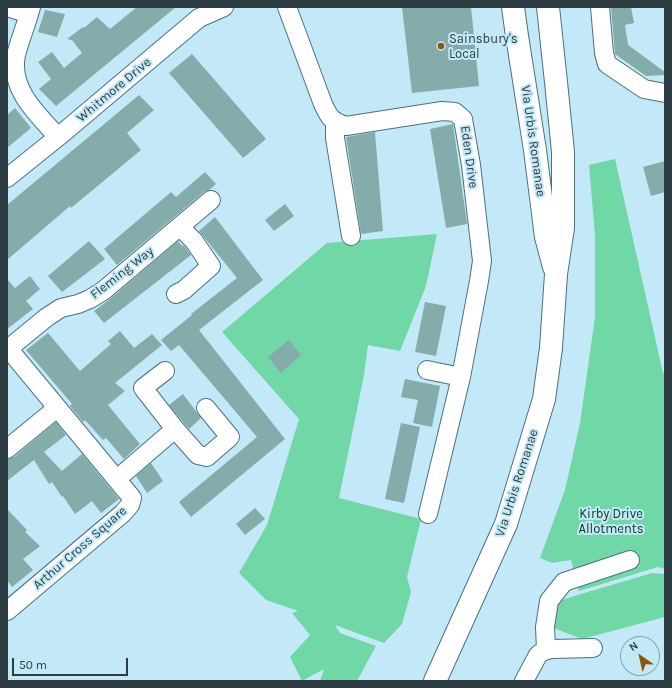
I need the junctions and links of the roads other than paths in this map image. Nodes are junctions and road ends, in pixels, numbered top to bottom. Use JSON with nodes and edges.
{"nodes":[{"id":1,"x":7,"y":7,"type":"edge"},
{"id":2,"x":224,"y":7,"type":"edge"},
{"id":3,"x":287,"y":7,"type":"edge"},
{"id":4,"x":513,"y":7,"type":"edge"},
{"id":5,"x":548,"y":7,"type":"edge"},
{"id":6,"x":600,"y":7,"type":"edge"},
{"id":7,"x":30,"y":11,"type":"edge"},
{"id":8,"x":12,"y":81,"type":"edge"},
{"id":9,"x":665,"y":93,"type":"edge"},
{"id":10,"x":335,"y":122,"type":"junction"},
{"id":11,"x":58,"y":137,"type":"junction"},
{"id":12,"x":7,"y":178,"type":"edge"},
{"id":13,"x":211,"y":200,"type":"dead end"},
{"id":14,"x":180,"y":227,"type":"junction"},
{"id":15,"x":351,"y":236,"type":"dead end"},
{"id":16,"x":556,"y":274,"type":"junction"},
{"id":17,"x":176,"y":294,"type":"dead end"},
{"id":18,"x":8,"y":348,"type":"edge"},
{"id":19,"x":427,"y":370,"type":"dead end"},
{"id":20,"x":165,"y":371,"type":"dead end"},
{"id":21,"x":462,"y":378,"type":"junction"},
{"id":22,"x":57,"y":408,"type":"junction"},
{"id":23,"x":206,"y":408,"type":"dead end"},
{"id":24,"x":176,"y":429,"type":"junction"},
{"id":25,"x":7,"y":449,"type":"edge"},
{"id":26,"x":117,"y":479,"type":"junction"},
{"id":27,"x":428,"y":514,"type":"dead end"},
{"id":28,"x":630,"y":560,"type":"dead end"},
{"id":29,"x":8,"y":609,"type":"edge"},
{"id":30,"x":593,"y":648,"type":"dead end"},
{"id":31,"x":546,"y":650,"type":"junction"},
{"id":32,"x":435,"y":681,"type":"edge"},
{"id":33,"x":524,"y":681,"type":"edge"}],
"edges":[{"from":1,"to":7,"type":"street"},
{"from":2,"to":11,"type":"street","name":"Whitmore Drive"},
{"from":3,"to":10,"type":"street"},
{"from":4,"to":16,"type":"main road","name":"Via Urbis Romanae"},
{"from":5,"to":16,"type":"main road","name":"Via Urbis Romanae"},
{"from":6,"to":9,"type":"street"},
{"from":7,"to":8,"type":"street"},
{"from":8,"to":11,"type":"street"},
{"from":10,"to":15,"type":"street"},
{"from":10,"to":21,"type":"street","name":"Eden Drive"},
{"from":11,"to":12,"type":"street","name":"Whitmore Drive"},
{"from":13,"to":14,"type":"street","name":"Fleming Way"},
{"from":14,"to":17,"type":"street"},
{"from":14,"to":18,"type":"street","name":"Fleming Way"},
{"from":16,"to":32,"type":"main road","name":"Via Urbis Romanae"},
{"from":18,"to":22,"type":"street","name":"Arthur Cross Square"},
{"from":19,"to":21,"type":"street"},
{"from":20,"to":24,"type":"street"},
{"from":21,"to":27,"type":"street","name":"Eden Drive"},
{"from":22,"to":25,"type":"street"},
{"from":22,"to":26,"type":"street","name":"Arthur Cross Square"},
{"from":23,"to":24,"type":"street"},
{"from":24,"to":26,"type":"street"},
{"from":26,"to":29,"type":"street","name":"Arthur Cross Square"},
{"from":28,"to":31,"type":"street"},
{"from":30,"to":31,"type":"street"},
{"from":31,"to":33,"type":"street"}]}
